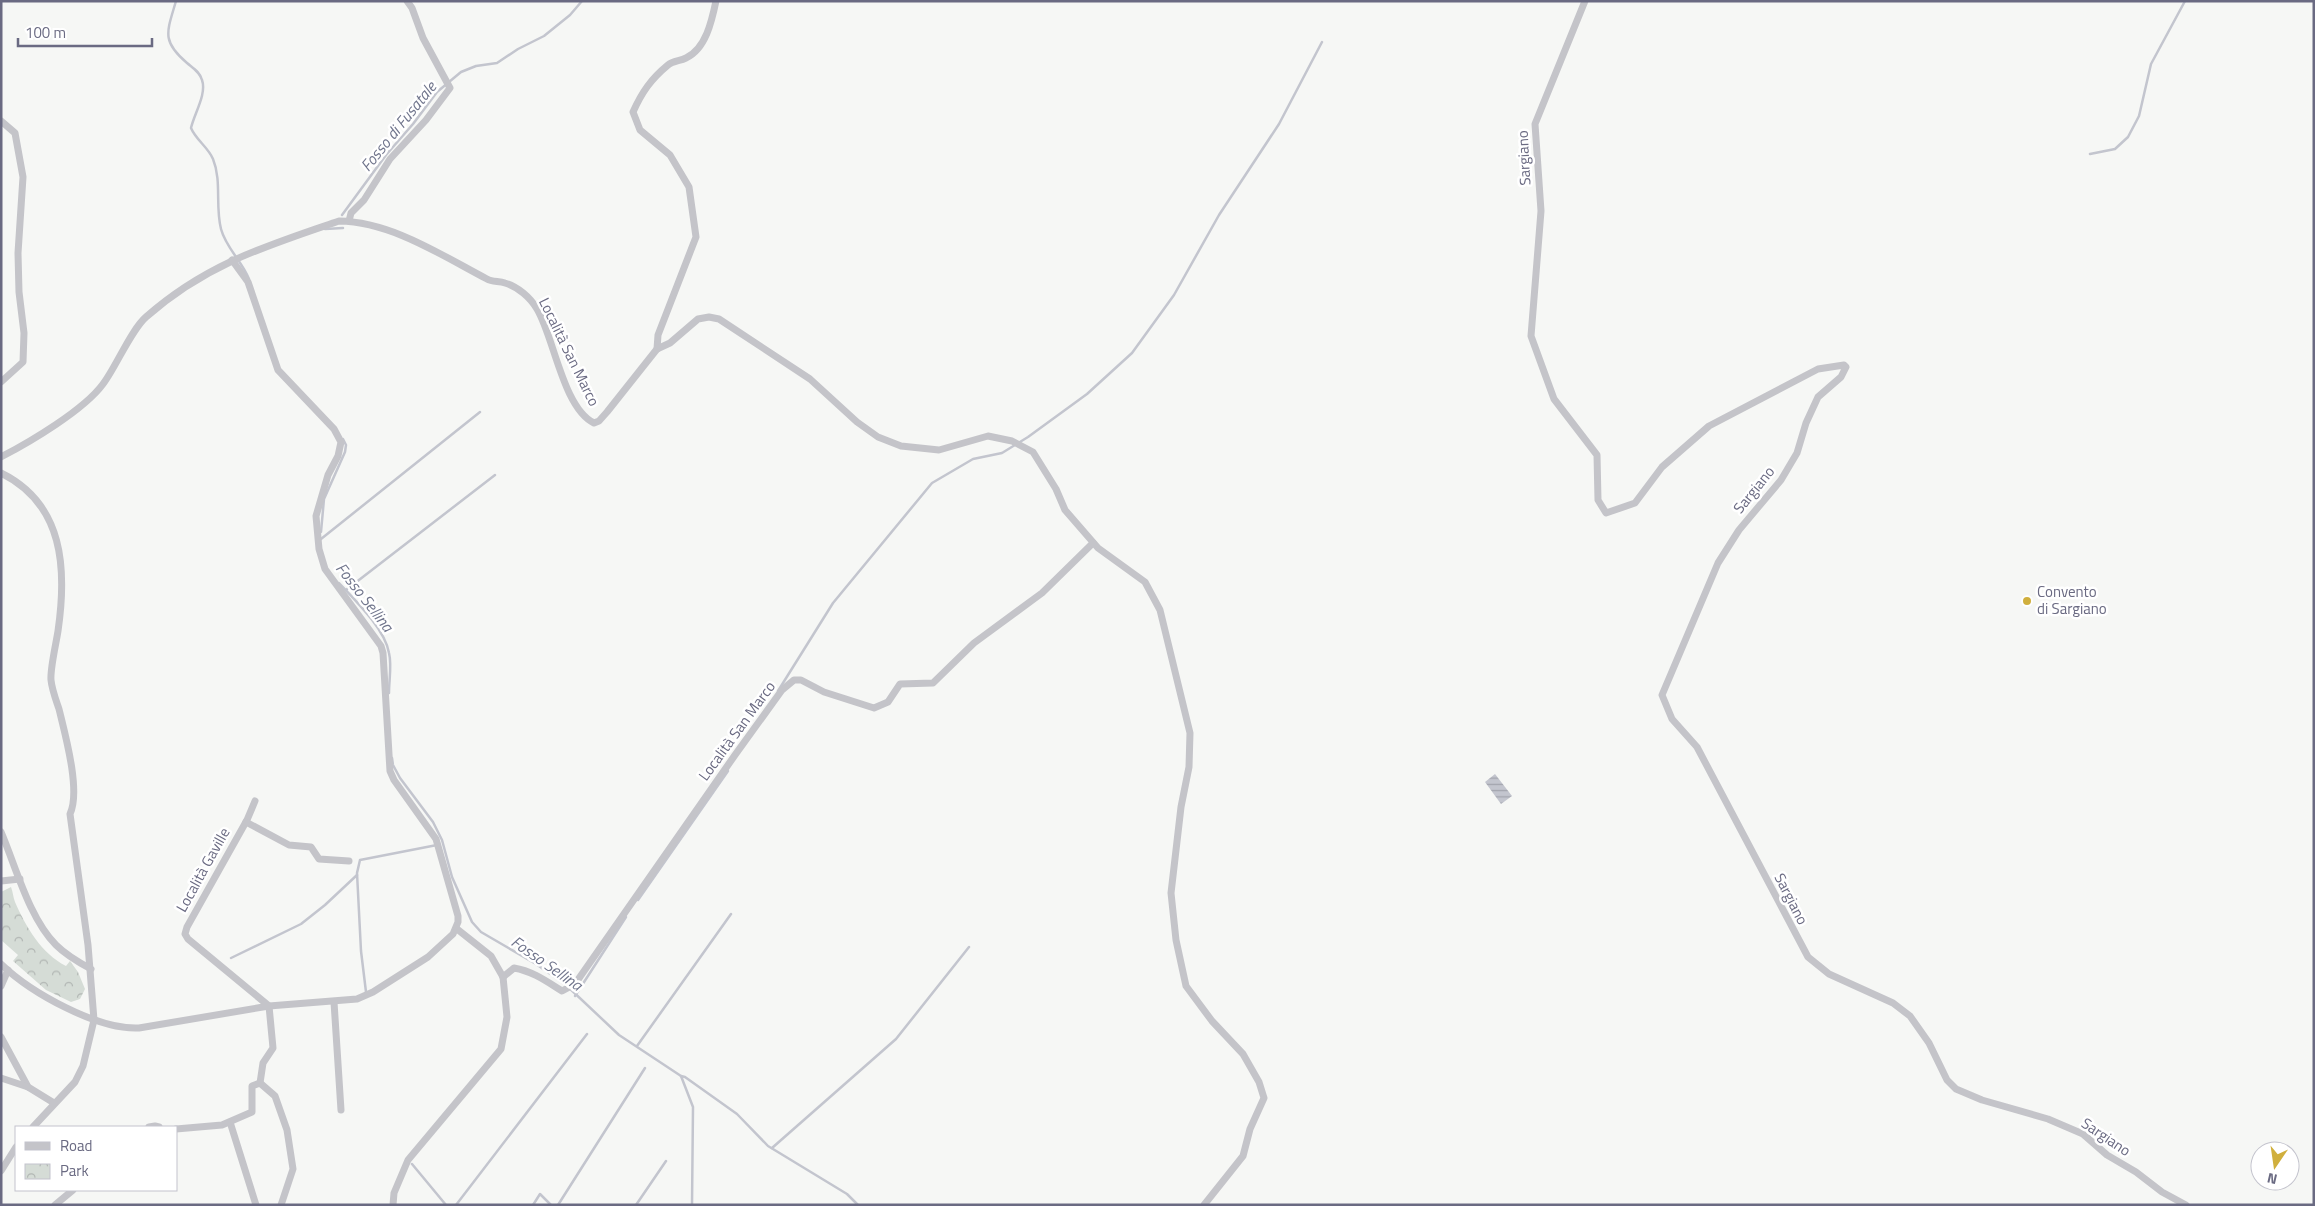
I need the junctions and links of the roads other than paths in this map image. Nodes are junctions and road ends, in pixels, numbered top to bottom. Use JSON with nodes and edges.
{"nodes":[{"id":1,"x":407,"y":1,"type":"edge"},
{"id":2,"x":716,"y":1,"type":"edge"},
{"id":3,"x":1585,"y":1,"type":"edge"},
{"id":4,"x":1,"y":121,"type":"edge"},
{"id":5,"x":349,"y":221,"type":"junction"},
{"id":6,"x":233,"y":260,"type":"junction"},
{"id":7,"x":657,"y":349,"type":"junction"},
{"id":8,"x":1,"y":382,"type":"edge"},
{"id":9,"x":1,"y":457,"type":"edge"},
{"id":10,"x":1,"y":473,"type":"edge"},
{"id":11,"x":1093,"y":543,"type":"junction"},
{"id":12,"x":255,"y":801,"type":"dead end"},
{"id":13,"x":246,"y":822,"type":"junction"},
{"id":14,"x":1,"y":832,"type":"edge"},
{"id":15,"x":349,"y":861,"type":"dead end"},
{"id":16,"x":20,"y":879,"type":"junction"},
{"id":17,"x":1,"y":880,"type":"edge"},
{"id":18,"x":457,"y":929,"type":"junction"},
{"id":19,"x":1,"y":964,"type":"edge"},
{"id":20,"x":91,"y":969,"type":"junction"},
{"id":21,"x":8,"y":970,"type":"junction"},
{"id":22,"x":503,"y":976,"type":"junction"},
{"id":23,"x":1,"y":986,"type":"edge"},
{"id":24,"x":334,"y":1002,"type":"junction"},
{"id":25,"x":269,"y":1006,"type":"junction"},
{"id":26,"x":94,"y":1020,"type":"junction"},
{"id":27,"x":2,"y":1039,"type":"edge"},
{"id":28,"x":1,"y":1078,"type":"edge"},
{"id":29,"x":260,"y":1083,"type":"junction"},
{"id":30,"x":28,"y":1087,"type":"junction"},
{"id":31,"x":54,"y":1103,"type":"junction"},
{"id":32,"x":340,"y":1110,"type":"dead end"},
{"id":33,"x":230,"y":1122,"type":"junction"},
{"id":34,"x":35,"y":1126,"type":"edge"},
{"id":35,"x":178,"y":1128,"type":"edge"},
{"id":36,"x":15,"y":1149,"type":"edge"},
{"id":37,"x":1,"y":1171,"type":"edge"},
{"id":38,"x":72,"y":1191,"type":"edge"},
{"id":39,"x":55,"y":1205,"type":"edge"},
{"id":40,"x":256,"y":1205,"type":"edge"},
{"id":41,"x":281,"y":1205,"type":"edge"},
{"id":42,"x":393,"y":1205,"type":"edge"},
{"id":43,"x":1204,"y":1205,"type":"edge"},
{"id":44,"x":2186,"y":1205,"type":"edge"}],
"edges":[{"from":1,"to":5,"type":"street"},
{"from":2,"to":7,"type":"street"},
{"from":3,"to":44,"type":"street","name":"Sargiano"},
{"from":4,"to":8,"type":"street"},
{"from":5,"to":6,"type":"street","name":"Località San Marco"},
{"from":5,"to":7,"type":"street","name":"Località San Marco"},
{"from":6,"to":9,"type":"street","name":"Località San Marco"},
{"from":6,"to":18,"type":"street"},
{"from":7,"to":11,"type":"street","name":"Località San Marco"},
{"from":10,"to":20,"type":"street"},
{"from":11,"to":22,"type":"street","name":"Località San Marco"},
{"from":11,"to":43,"type":"street","name":"Località San Marco"},
{"from":12,"to":13,"type":"street","name":"Località Gaville"},
{"from":13,"to":15,"type":"street"},
{"from":13,"to":25,"type":"street","name":"Località Gaville"},
{"from":14,"to":16,"type":"street"},
{"from":16,"to":17,"type":"street"},
{"from":16,"to":20,"type":"street"},
{"from":18,"to":22,"type":"street"},
{"from":18,"to":24,"type":"street"},
{"from":19,"to":21,"type":"street"},
{"from":20,"to":26,"type":"street"},
{"from":21,"to":23,"type":"street"},
{"from":21,"to":26,"type":"street"},
{"from":22,"to":42,"type":"street"},
{"from":24,"to":25,"type":"street"},
{"from":24,"to":32,"type":"street"},
{"from":25,"to":26,"type":"street"},
{"from":25,"to":29,"type":"street"},
{"from":26,"to":31,"type":"street"},
{"from":27,"to":30,"type":"street"},
{"from":28,"to":30,"type":"street"},
{"from":29,"to":33,"type":"street"},
{"from":29,"to":41,"type":"street"},
{"from":30,"to":31,"type":"street"},
{"from":31,"to":34,"type":"street"},
{"from":33,"to":35,"type":"street"},
{"from":33,"to":40,"type":"street"},
{"from":36,"to":37,"type":"street"},
{"from":38,"to":39,"type":"street"}]}
